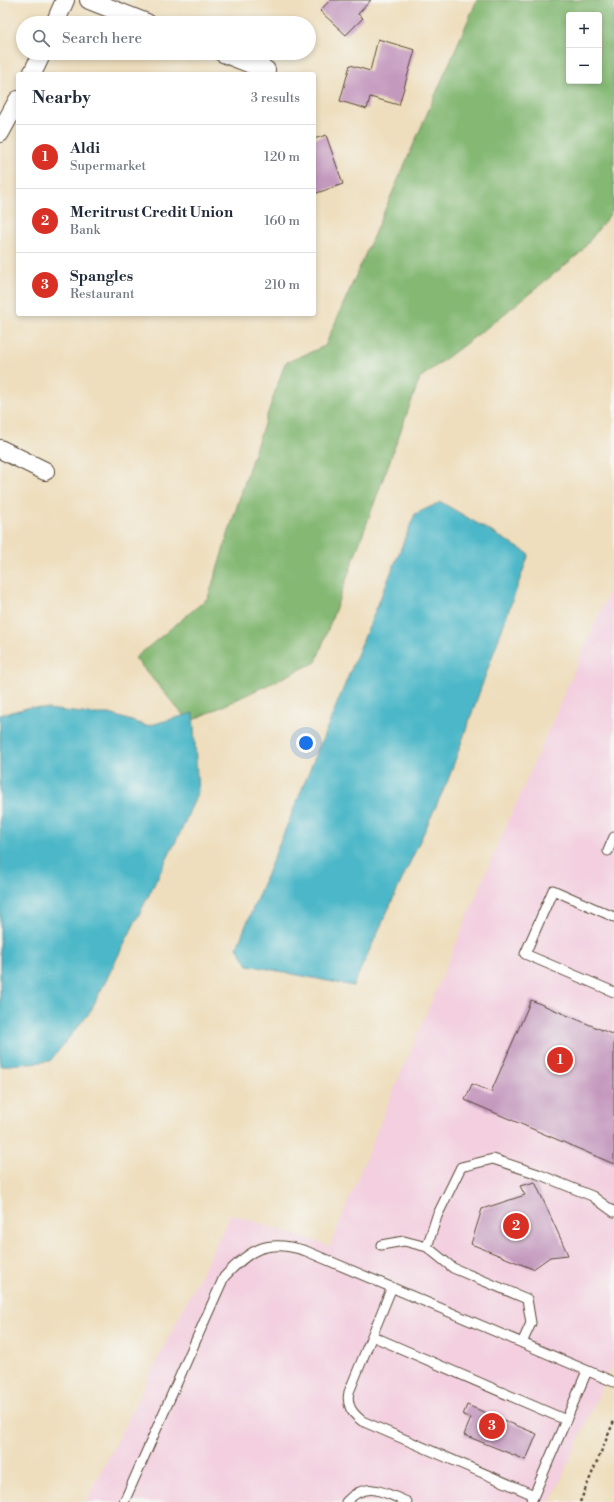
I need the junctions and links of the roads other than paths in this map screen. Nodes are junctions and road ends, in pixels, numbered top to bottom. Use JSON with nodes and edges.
{"nodes":[{"id":1,"x":65,"y":0,"type":"edge"},
{"id":2,"x":89,"y":0,"type":"edge"},
{"id":3,"x":58,"y":16,"type":"edge"},
{"id":4,"x":129,"y":16,"type":"edge"},
{"id":5,"x":39,"y":60,"type":"edge"},
{"id":6,"x":241,"y":60,"type":"edge"},
{"id":7,"x":266,"y":70,"type":"dead end"},
{"id":8,"x":33,"y":72,"type":"edge"},
{"id":9,"x":16,"y":104,"type":"edge"},
{"id":10,"x":0,"y":133,"type":"edge"},
{"id":11,"x":0,"y":449,"type":"edge"},
{"id":12,"x":45,"y":471,"type":"dead end"},
{"id":13,"x":614,"y":837,"type":"edge"},
{"id":14,"x":608,"y":851,"type":"dead end"},
{"id":15,"x":614,"y":917,"type":"edge"},
{"id":16,"x":614,"y":992,"type":"edge"},
{"id":17,"x":614,"y":1212,"type":"edge"},
{"id":18,"x":381,"y":1244,"type":"dead end"},
{"id":19,"x":427,"y":1247,"type":"junction"},
{"id":20,"x":392,"y":1287,"type":"junction"},
{"id":21,"x":372,"y":1336,"type":"junction"},
{"id":22,"x":522,"y":1343,"type":"junction"},
{"id":23,"x":587,"y":1371,"type":"junction"},
{"id":24,"x":614,"y":1382,"type":"edge"},
{"id":25,"x":566,"y":1420,"type":"junction"},
{"id":26,"x":533,"y":1499,"type":"edge"},
{"id":27,"x":124,"y":1502,"type":"edge"},
{"id":28,"x":346,"y":1502,"type":"edge"},
{"id":29,"x":407,"y":1502,"type":"edge"}],
"edges":[{"from":1,"to":3,"type":"street"},
{"from":2,"to":4,"type":"street"},
{"from":5,"to":8,"type":"street"},
{"from":6,"to":7,"type":"street"},
{"from":9,"to":10,"type":"street"},
{"from":11,"to":12,"type":"street"},
{"from":13,"to":14,"type":"lane"},
{"from":15,"to":16,"type":"lane"},
{"from":17,"to":19,"type":"lane"},
{"from":18,"to":19,"type":"lane"},
{"from":19,"to":22,"type":"lane"},
{"from":20,"to":21,"type":"lane"},
{"from":20,"to":22,"type":"lane"},
{"from":20,"to":27,"type":"lane"},
{"from":21,"to":25,"type":"lane"},
{"from":21,"to":26,"type":"lane"},
{"from":22,"to":23,"type":"lane"},
{"from":23,"to":24,"type":"lane"},
{"from":23,"to":25,"type":"lane"},
{"from":25,"to":26,"type":"lane"},
{"from":28,"to":29,"type":"lane"}]}
